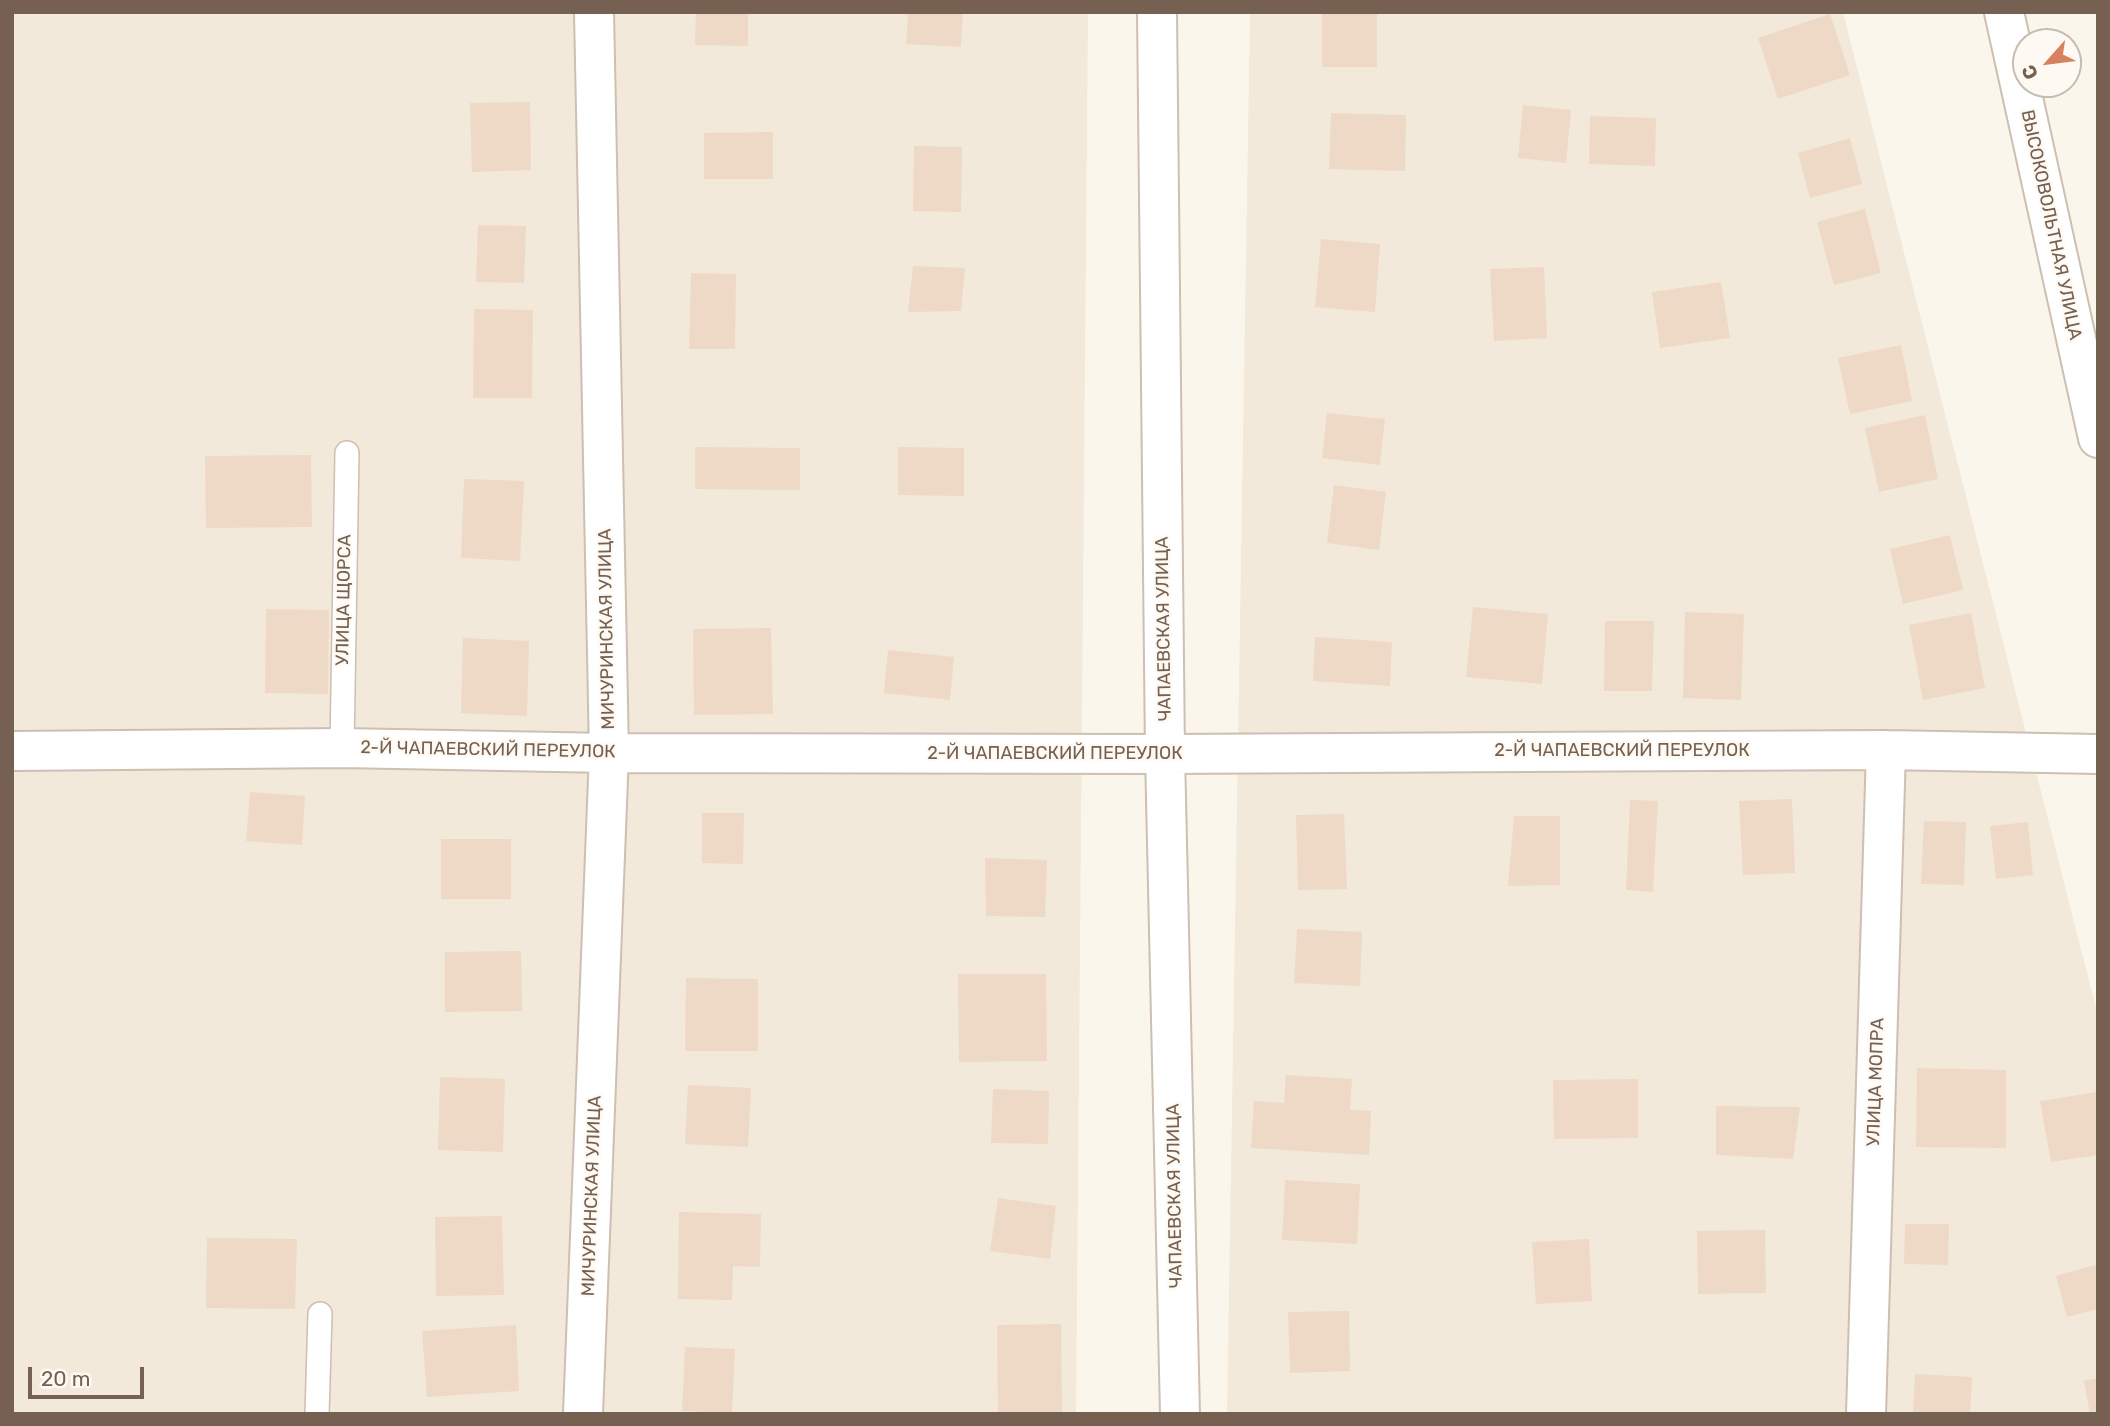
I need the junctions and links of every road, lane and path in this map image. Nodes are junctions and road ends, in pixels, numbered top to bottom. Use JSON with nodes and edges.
{"nodes":[{"id":1,"x":594,"y":12,"type":"edge"},
{"id":2,"x":1157,"y":12,"type":"edge"},
{"id":3,"x":2004,"y":12,"type":"edge"},
{"id":4,"x":2098,"y":438,"type":"edge"},
{"id":5,"x":347,"y":453,"type":"dead end"},
{"id":6,"x":342,"y":748,"type":"junction"},
{"id":7,"x":1886,"y":750,"type":"junction"},
{"id":8,"x":12,"y":751,"type":"edge"},
{"id":9,"x":609,"y":752,"type":"junction"},
{"id":10,"x":1165,"y":754,"type":"junction"},
{"id":11,"x":2098,"y":754,"type":"edge"},
{"id":12,"x":320,"y":1314,"type":"dead end"},
{"id":13,"x":317,"y":1414,"type":"edge"},
{"id":14,"x":583,"y":1414,"type":"edge"},
{"id":15,"x":1180,"y":1414,"type":"edge"},
{"id":16,"x":1866,"y":1414,"type":"edge"}],
"edges":[{"from":1,"to":9,"type":"street","name":"МИЧУРИНСКАЯ УЛИЦА"},
{"from":2,"to":10,"type":"street","name":"ЧАПАЕВСКАЯ УЛИЦА"},
{"from":3,"to":4,"type":"street","name":"ВЫСОКОВОЛЬТНАЯ УЛИЦА"},
{"from":5,"to":6,"type":"lane","name":"УЛИЦА ЩОРСА"},
{"from":6,"to":8,"type":"street","name":"2-Й ЧАПАЕВСКИЙ ПЕРЕУЛОК"},
{"from":6,"to":9,"type":"street","name":"2-Й ЧАПАЕВСКИЙ ПЕРЕУЛОК"},
{"from":7,"to":10,"type":"street","name":"2-Й ЧАПАЕВСКИЙ ПЕРЕУЛОК"},
{"from":7,"to":11,"type":"street","name":"2-Й ЧАПАЕВСКИЙ ПЕРЕУЛОК"},
{"from":7,"to":16,"type":"street","name":"УЛИЦА МОПРА"},
{"from":9,"to":10,"type":"street","name":"2-Й ЧАПАЕВСКИЙ ПЕРЕУЛОК"},
{"from":9,"to":14,"type":"street","name":"МИЧУРИНСКАЯ УЛИЦА"},
{"from":10,"to":15,"type":"street","name":"ЧАПАЕВСКАЯ УЛИЦА"},
{"from":12,"to":13,"type":"lane"}]}
